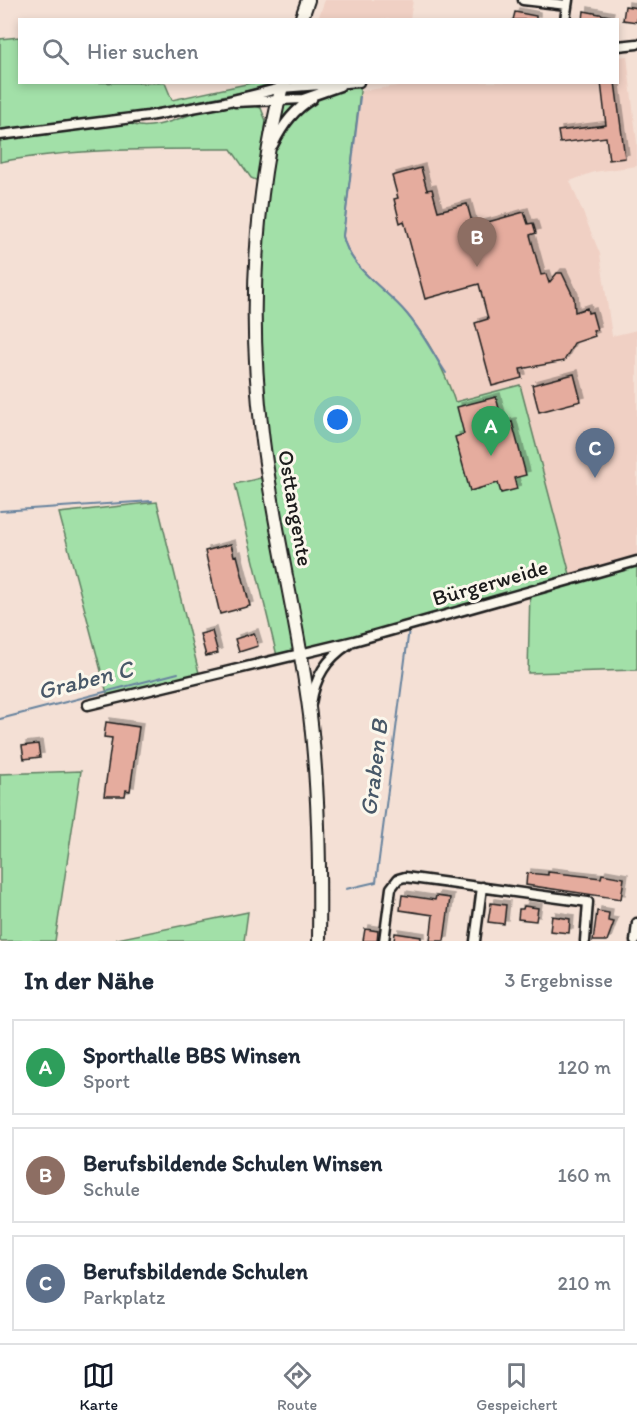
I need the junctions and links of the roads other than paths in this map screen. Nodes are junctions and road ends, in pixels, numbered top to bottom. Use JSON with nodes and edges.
{"nodes":[{"id":1,"x":308,"y":0,"type":"edge"},
{"id":2,"x":523,"y":0,"type":"edge"},
{"id":3,"x":567,"y":3,"type":"edge"},
{"id":4,"x":302,"y":18,"type":"edge"},
{"id":5,"x":565,"y":18,"type":"edge"},
{"id":6,"x":637,"y":44,"type":"edge"},
{"id":7,"x":619,"y":46,"type":"edge"},
{"id":8,"x":348,"y":84,"type":"edge"},
{"id":9,"x":343,"y":85,"type":"junction"},
{"id":10,"x":281,"y":90,"type":"edge"},
{"id":11,"x":318,"y":95,"type":"junction"},
{"id":12,"x":225,"y":102,"type":"junction"},
{"id":13,"x":0,"y":135,"type":"edge"},
{"id":14,"x":266,"y":159,"type":"junction"},
{"id":15,"x":637,"y":561,"type":"edge"},
{"id":16,"x":354,"y":641,"type":"junction"},
{"id":17,"x":301,"y":654,"type":"junction"},
{"id":18,"x":88,"y":705,"type":"dead end"},
{"id":19,"x":310,"y":714,"type":"junction"},
{"id":20,"x":482,"y":887,"type":"junction"},
{"id":21,"x":637,"y":923,"type":"edge"},
{"id":22,"x":320,"y":941,"type":"edge"},
{"id":23,"x":384,"y":941,"type":"edge"},
{"id":24,"x":475,"y":941,"type":"edge"},
{"id":25,"x":585,"y":941,"type":"edge"},
{"id":26,"x":634,"y":941,"type":"edge"}],
"edges":[{"from":1,"to":4,"type":"main road"},
{"from":2,"to":3,"type":"street"},
{"from":3,"to":5,"type":"street"},
{"from":6,"to":7,"type":"street"},
{"from":8,"to":9,"type":"street"},
{"from":9,"to":10,"type":"street"},
{"from":9,"to":11,"type":"street"},
{"from":10,"to":11,"type":"street"},
{"from":10,"to":12,"type":"street"},
{"from":10,"to":12,"type":"street"},
{"from":10,"to":14,"type":"main road","name":"Osttangente"},
{"from":11,"to":14,"type":"street"},
{"from":12,"to":13,"type":"street"},
{"from":14,"to":17,"type":"main road","name":"Osttangente"},
{"from":15,"to":16,"type":"street","name":"Bürgerweide"},
{"from":16,"to":17,"type":"street","name":"Bürgerweide"},
{"from":16,"to":19,"type":"street","name":"Bürgerweide"},
{"from":17,"to":18,"type":"street","name":"Bürgerweide"},
{"from":17,"to":19,"type":"main road","name":"Osttangente"},
{"from":19,"to":22,"type":"main road","name":"Osttangente"},
{"from":20,"to":23,"type":"street"},
{"from":20,"to":24,"type":"street"},
{"from":20,"to":25,"type":"street"},
{"from":21,"to":26,"type":"street"}]}
